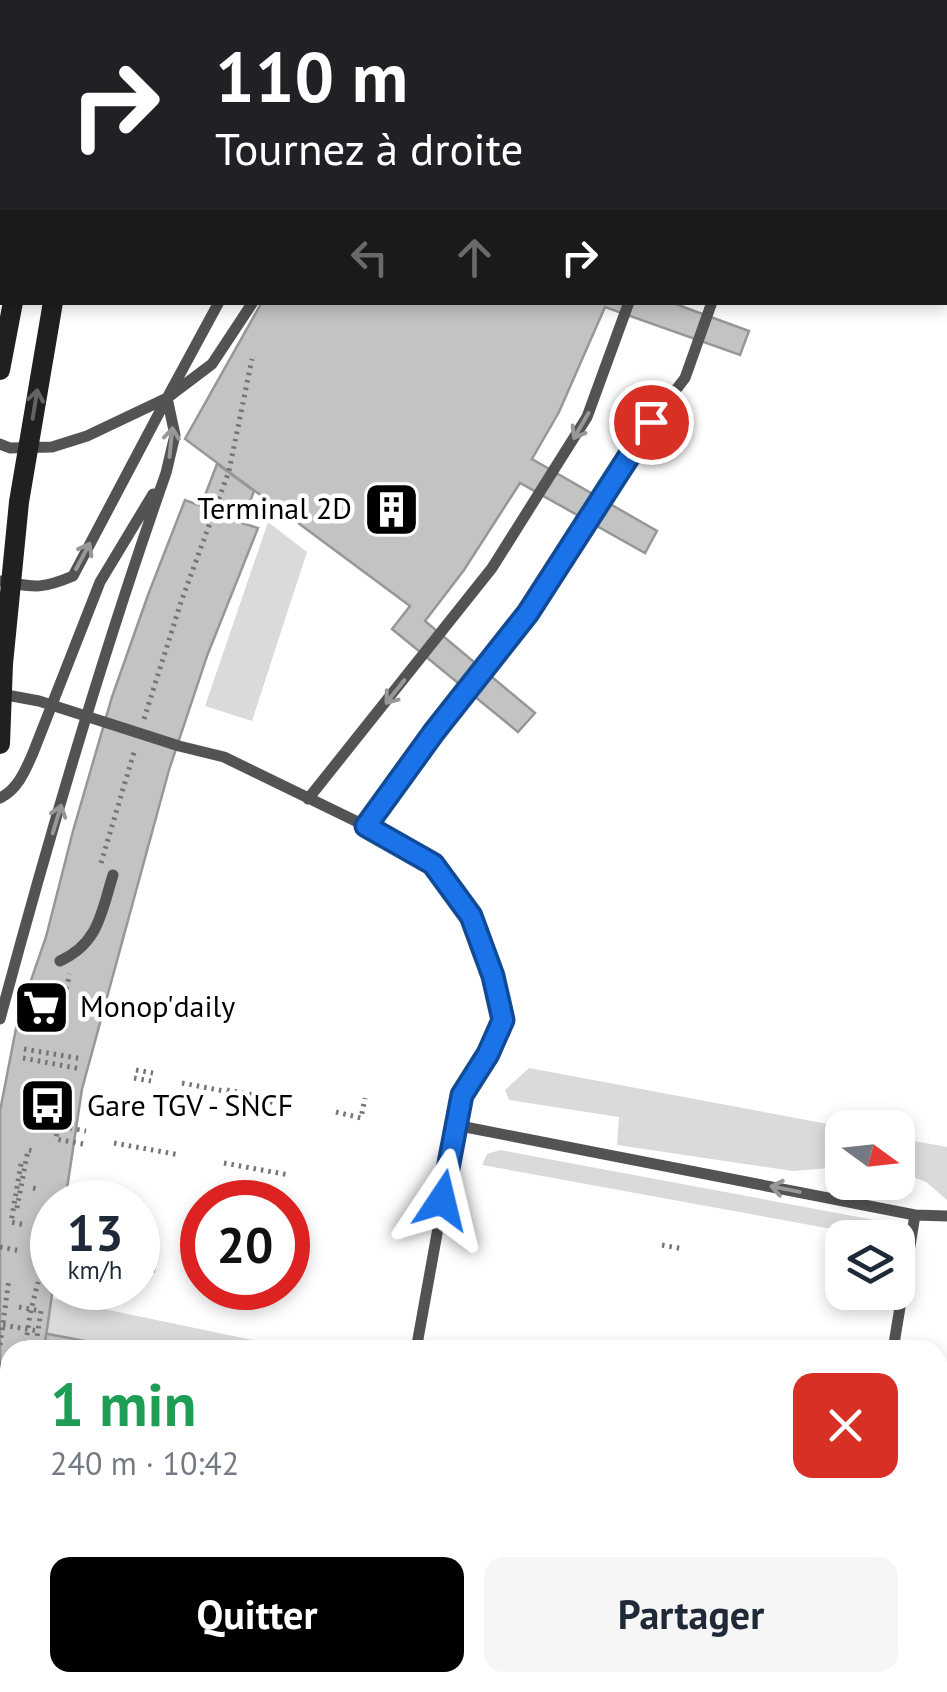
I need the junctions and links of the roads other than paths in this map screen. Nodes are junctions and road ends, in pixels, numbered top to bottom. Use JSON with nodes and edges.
{"nodes":[{"id":1,"x":13,"y":305,"type":"edge"},
{"id":2,"x":52,"y":305,"type":"edge"},
{"id":3,"x":217,"y":305,"type":"edge"},
{"id":4,"x":251,"y":305,"type":"edge"},
{"id":5,"x":628,"y":305,"type":"edge"},
{"id":6,"x":711,"y":305,"type":"edge"},
{"id":7,"x":0,"y":370,"type":"edge"},
{"id":8,"x":168,"y":398,"type":"junction"},
{"id":9,"x":0,"y":444,"type":"edge"},
{"id":10,"x":166,"y":473,"type":"junction"},
{"id":11,"x":0,"y":581,"type":"edge"},
{"id":12,"x":0,"y":694,"type":"edge"},
{"id":13,"x":0,"y":744,"type":"edge"},
{"id":14,"x":0,"y":798,"type":"edge"},
{"id":15,"x":308,"y":799,"type":"junction"},
{"id":16,"x":366,"y":826,"type":"junction"},
{"id":17,"x":112,"y":875,"type":"dead end"},
{"id":18,"x":60,"y":961,"type":"dead end"},
{"id":19,"x":0,"y":1019,"type":"edge"},
{"id":20,"x":455,"y":1125,"type":"junction"},
{"id":21,"x":915,"y":1215,"type":"junction"},
{"id":22,"x":947,"y":1216,"type":"edge"},
{"id":23,"x":418,"y":1340,"type":"edge"},
{"id":24,"x":895,"y":1340,"type":"edge"}],
"edges":[{"from":1,"to":7,"type":"main road"},
{"from":13,"to":2,"type":"main road","one_way":true},
{"from":3,"to":8,"type":"lane"},
{"from":4,"to":8,"type":"lane"},
{"from":5,"to":15,"type":"lane","one_way":true},
{"from":6,"to":16,"type":"lane"},
{"from":8,"to":9,"type":"lane"},
{"from":10,"to":8,"type":"lane","one_way":true},
{"from":11,"to":8,"type":"lane","one_way":true},
{"from":10,"to":14,"type":"lane"},
{"from":19,"to":10,"type":"lane","one_way":true},
{"from":12,"to":15,"type":"lane"},
{"from":15,"to":16,"type":"lane"},
{"from":16,"to":20,"type":"lane"},
{"from":17,"to":18,"type":"lane"},
{"from":21,"to":20,"type":"lane","one_way":true},
{"from":20,"to":23,"type":"lane"},
{"from":21,"to":22,"type":"lane"},
{"from":21,"to":24,"type":"lane"}]}
